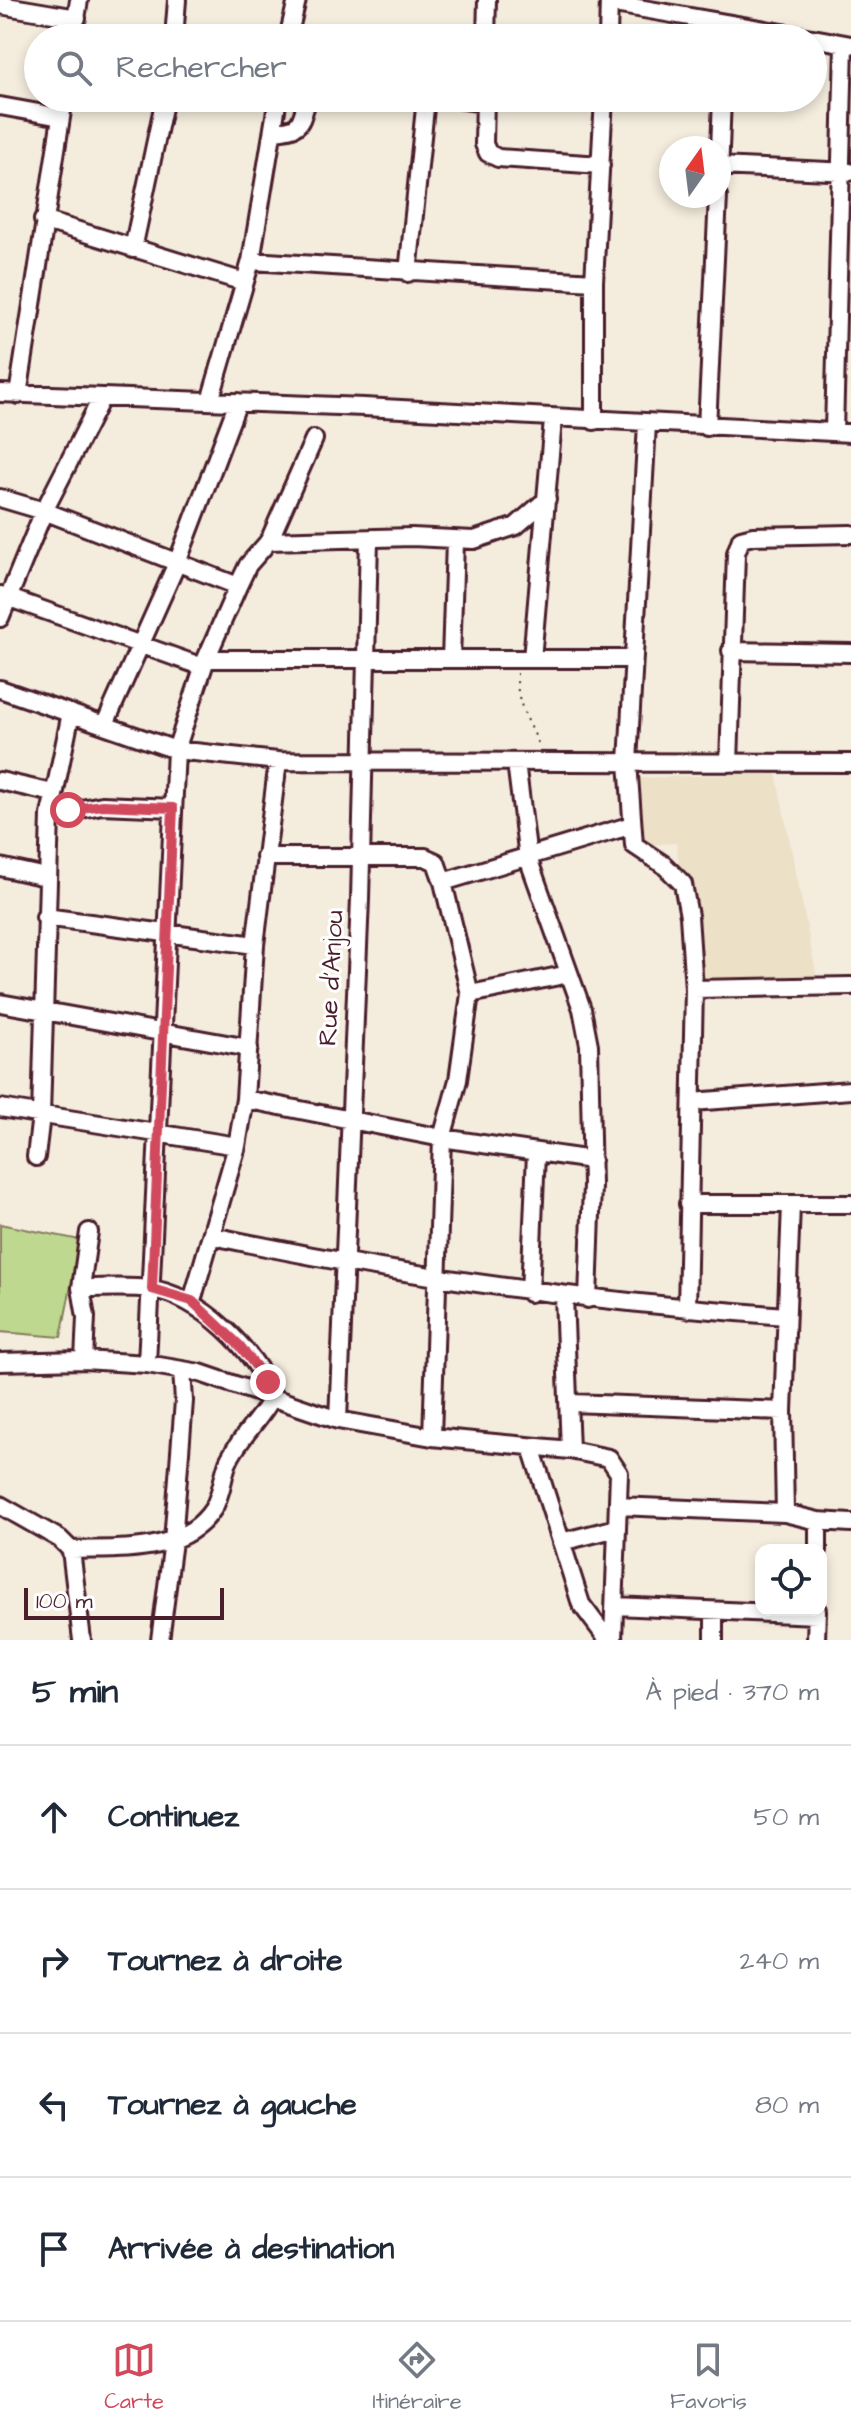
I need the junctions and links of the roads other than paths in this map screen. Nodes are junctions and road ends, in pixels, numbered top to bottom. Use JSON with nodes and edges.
{"nodes":[{"id":1,"x":79,"y":0,"type":"edge"},
{"id":2,"x":177,"y":0,"type":"edge"},
{"id":3,"x":297,"y":0,"type":"edge"},
{"id":4,"x":487,"y":0,"type":"edge"},
{"id":5,"x":609,"y":2,"type":"edge"},
{"id":6,"x":0,"y":5,"type":"edge"},
{"id":7,"x":77,"y":18,"type":"junction"},
{"id":8,"x":76,"y":24,"type":"edge"},
{"id":9,"x":175,"y":24,"type":"edge"},
{"id":10,"x":291,"y":24,"type":"edge"},
{"id":11,"x":486,"y":24,"type":"edge"},
{"id":12,"x":608,"y":24,"type":"edge"},
{"id":13,"x":701,"y":24,"type":"edge"},
{"id":14,"x":827,"y":40,"type":"edge"},
{"id":15,"x":848,"y":44,"type":"edge"},
{"id":16,"x":0,"y":106,"type":"edge"},
{"id":17,"x":24,"y":110,"type":"edge"},
{"id":18,"x":33,"y":112,"type":"edge"},
{"id":19,"x":62,"y":112,"type":"edge"},
{"id":20,"x":162,"y":112,"type":"edge"},
{"id":21,"x":276,"y":112,"type":"edge"},
{"id":22,"x":303,"y":112,"type":"edge"},
{"id":23,"x":425,"y":112,"type":"edge"},
{"id":24,"x":485,"y":112,"type":"edge"},
{"id":25,"x":603,"y":112,"type":"edge"},
{"id":26,"x":721,"y":112,"type":"edge"},
{"id":27,"x":61,"y":117,"type":"junction"},
{"id":28,"x":273,"y":131,"type":"junction"},
{"id":29,"x":720,"y":136,"type":"edge"},
{"id":30,"x":601,"y":165,"type":"junction"},
{"id":31,"x":731,"y":167,"type":"edge"},
{"id":32,"x":846,"y":172,"type":"edge"},
{"id":33,"x":717,"y":208,"type":"edge"},
{"id":34,"x":43,"y":220,"type":"junction"},
{"id":35,"x":133,"y":249,"type":"junction"},
{"id":36,"x":251,"y":261,"type":"junction"},
{"id":37,"x":408,"y":273,"type":"junction"},
{"id":38,"x":244,"y":282,"type":"junction"},
{"id":39,"x":594,"y":282,"type":"junction"},
{"id":40,"x":844,"y":292,"type":"edge"},
{"id":41,"x":0,"y":393,"type":"edge"},
{"id":42,"x":18,"y":395,"type":"junction"},
{"id":43,"x":102,"y":397,"type":"junction"},
{"id":44,"x":210,"y":401,"type":"junction"},
{"id":45,"x":238,"y":402,"type":"junction"},
{"id":46,"x":553,"y":420,"type":"junction"},
{"id":47,"x":594,"y":421,"type":"junction"},
{"id":48,"x":647,"y":424,"type":"junction"},
{"id":49,"x":707,"y":427,"type":"junction"},
{"id":50,"x":842,"y":432,"type":"edge"},
{"id":51,"x":314,"y":439,"type":"dead end"},
{"id":52,"x":0,"y":498,"type":"edge"},
{"id":53,"x":547,"y":499,"type":"junction"},
{"id":54,"x":44,"y":511,"type":"junction"},
{"id":55,"x":851,"y":534,"type":"edge"},
{"id":56,"x":369,"y":539,"type":"junction"},
{"id":57,"x":269,"y":541,"type":"junction"},
{"id":58,"x":455,"y":542,"type":"junction"},
{"id":59,"x":177,"y":563,"type":"junction"},
{"id":60,"x":238,"y":586,"type":"junction"},
{"id":61,"x":4,"y":596,"type":"edge"},
{"id":62,"x":0,"y":618,"type":"edge"},
{"id":63,"x":140,"y":642,"type":"junction"},
{"id":64,"x":731,"y":651,"type":"junction"},
{"id":65,"x":851,"y":653,"type":"edge"},
{"id":66,"x":366,"y":659,"type":"junction"},
{"id":67,"x":451,"y":659,"type":"junction"},
{"id":68,"x":524,"y":659,"type":"junction"},
{"id":69,"x":632,"y":659,"type":"junction"},
{"id":70,"x":204,"y":663,"type":"junction"},
{"id":71,"x":0,"y":689,"type":"edge"},
{"id":72,"x":71,"y":713,"type":"junction"},
{"id":73,"x":105,"y":724,"type":"junction"},
{"id":74,"x":176,"y":750,"type":"junction"},
{"id":75,"x":278,"y":761,"type":"junction"},
{"id":76,"x":361,"y":761,"type":"junction"},
{"id":77,"x":516,"y":762,"type":"junction"},
{"id":78,"x":628,"y":762,"type":"junction"},
{"id":79,"x":729,"y":763,"type":"junction"},
{"id":80,"x":851,"y":763,"type":"edge"},
{"id":81,"x":0,"y":781,"type":"edge"},
{"id":82,"x":53,"y":793,"type":"junction"},
{"id":83,"x":173,"y":808,"type":"junction"},
{"id":84,"x":50,"y":815,"type":"junction"},
{"id":85,"x":632,"y":825,"type":"junction"},
{"id":86,"x":361,"y":855,"type":"junction"},
{"id":87,"x":265,"y":857,"type":"junction"},
{"id":88,"x":528,"y":858,"type":"junction"},
{"id":89,"x":0,"y":867,"type":"edge"},
{"id":90,"x":46,"y":877,"type":"junction"},
{"id":91,"x":443,"y":882,"type":"junction"},
{"id":92,"x":45,"y":917,"type":"junction"},
{"id":93,"x":169,"y":932,"type":"junction"},
{"id":94,"x":255,"y":945,"type":"junction"},
{"id":95,"x":569,"y":974,"type":"junction"},
{"id":96,"x":851,"y":986,"type":"edge"},
{"id":97,"x":694,"y":989,"type":"junction"},
{"id":98,"x":470,"y":994,"type":"junction"},
{"id":99,"x":0,"y":1003,"type":"edge"},
{"id":100,"x":45,"y":1010,"type":"junction"},
{"id":101,"x":163,"y":1032,"type":"junction"},
{"id":102,"x":249,"y":1048,"type":"junction"},
{"id":103,"x":851,"y":1090,"type":"edge"},
{"id":104,"x":245,"y":1099,"type":"junction"},
{"id":105,"x":692,"y":1102,"type":"junction"},
{"id":106,"x":0,"y":1108,"type":"edge"},
{"id":107,"x":41,"y":1115,"type":"junction"},
{"id":108,"x":348,"y":1119,"type":"junction"},
{"id":109,"x":160,"y":1135,"type":"junction"},
{"id":110,"x":442,"y":1138,"type":"junction"},
{"id":111,"x":237,"y":1146,"type":"junction"},
{"id":112,"x":536,"y":1153,"type":"junction"},
{"id":113,"x":36,"y":1157,"type":"dead end"},
{"id":114,"x":592,"y":1160,"type":"junction"},
{"id":115,"x":688,"y":1204,"type":"junction"},
{"id":116,"x":851,"y":1204,"type":"edge"},
{"id":117,"x":791,"y":1205,"type":"junction"},
{"id":118,"x":89,"y":1232,"type":"dead end"},
{"id":119,"x":213,"y":1236,"type":"junction"},
{"id":120,"x":344,"y":1265,"type":"junction"},
{"id":121,"x":438,"y":1279,"type":"junction"},
{"id":122,"x":81,"y":1288,"type":"junction"},
{"id":123,"x":152,"y":1289,"type":"junction"},
{"id":124,"x":530,"y":1293,"type":"junction"},
{"id":125,"x":564,"y":1296,"type":"junction"},
{"id":126,"x":588,"y":1299,"type":"junction"},
{"id":127,"x":192,"y":1301,"type":"junction"},
{"id":128,"x":687,"y":1309,"type":"junction"},
{"id":129,"x":786,"y":1316,"type":"junction"},
{"id":130,"x":84,"y":1360,"type":"junction"},
{"id":131,"x":0,"y":1362,"type":"edge"},
{"id":132,"x":147,"y":1364,"type":"junction"},
{"id":133,"x":182,"y":1370,"type":"junction"},
{"id":134,"x":273,"y":1396,"type":"junction"},
{"id":135,"x":571,"y":1403,"type":"junction"},
{"id":136,"x":783,"y":1411,"type":"junction"},
{"id":137,"x":338,"y":1420,"type":"junction"},
{"id":138,"x":432,"y":1437,"type":"junction"},
{"id":139,"x":531,"y":1447,"type":"junction"},
{"id":140,"x":570,"y":1450,"type":"junction"},
{"id":141,"x":0,"y":1505,"type":"edge"},
{"id":142,"x":618,"y":1506,"type":"junction"},
{"id":143,"x":785,"y":1513,"type":"junction"},
{"id":144,"x":818,"y":1521,"type":"junction"},
{"id":145,"x":851,"y":1523,"type":"edge"},
{"id":146,"x":617,"y":1528,"type":"junction"},
{"id":147,"x":173,"y":1541,"type":"junction"},
{"id":148,"x":561,"y":1542,"type":"junction"},
{"id":149,"x":818,"y":1544,"type":"edge"},
{"id":150,"x":71,"y":1550,"type":"junction"},
{"id":151,"x":615,"y":1606,"type":"junction"},
{"id":152,"x":714,"y":1612,"type":"junction"},
{"id":153,"x":755,"y":1612,"type":"edge"},
{"id":154,"x":817,"y":1616,"type":"edge"},
{"id":155,"x":164,"y":1639,"type":"edge"},
{"id":156,"x":82,"y":1640,"type":"edge"},
{"id":157,"x":610,"y":1640,"type":"edge"},
{"id":158,"x":714,"y":1640,"type":"edge"},
{"id":159,"x":816,"y":1640,"type":"edge"}],
"edges":[{"from":1,"to":7,"type":"street"},
{"from":2,"to":9,"type":"street"},
{"from":3,"to":10,"type":"street"},
{"from":4,"to":11,"type":"street"},
{"from":5,"to":12,"type":"street"},
{"from":5,"to":13,"type":"street"},
{"from":6,"to":7,"type":"street"},
{"from":7,"to":8,"type":"street"},
{"from":14,"to":15,"type":"street"},
{"from":15,"to":32,"type":"street"},
{"from":16,"to":17,"type":"street"},
{"from":18,"to":27,"type":"street"},
{"from":19,"to":27,"type":"street"},
{"from":20,"to":35,"type":"street"},
{"from":21,"to":28,"type":"street"},
{"from":22,"to":28,"type":"street"},
{"from":23,"to":37,"type":"street"},
{"from":24,"to":30,"type":"street"},
{"from":25,"to":30,"type":"street"},
{"from":26,"to":29,"type":"street"},
{"from":27,"to":34,"type":"street"},
{"from":28,"to":36,"type":"street"},
{"from":30,"to":39,"type":"street"},
{"from":31,"to":32,"type":"street"},
{"from":32,"to":40,"type":"street"},
{"from":33,"to":49,"type":"street"},
{"from":34,"to":35,"type":"street"},
{"from":34,"to":42,"type":"street"},
{"from":35,"to":38,"type":"street"},
{"from":36,"to":37,"type":"street"},
{"from":36,"to":38,"type":"street"},
{"from":37,"to":39,"type":"street"},
{"from":38,"to":44,"type":"street"},
{"from":39,"to":47,"type":"street"},
{"from":40,"to":50,"type":"street"},
{"from":41,"to":42,"type":"street"},
{"from":42,"to":43,"type":"street"},
{"from":43,"to":44,"type":"street"},
{"from":43,"to":54,"type":"street"},
{"from":44,"to":45,"type":"street"},
{"from":45,"to":46,"type":"street"},
{"from":45,"to":59,"type":"street"},
{"from":46,"to":47,"type":"street"},
{"from":46,"to":53,"type":"street"},
{"from":47,"to":48,"type":"street"},
{"from":48,"to":49,"type":"street"},
{"from":48,"to":69,"type":"street"},
{"from":49,"to":50,"type":"street"},
{"from":51,"to":57,"type":"street"},
{"from":52,"to":54,"type":"street"},
{"from":53,"to":58,"type":"street"},
{"from":53,"to":68,"type":"street"},
{"from":54,"to":59,"type":"street"},
{"from":54,"to":61,"type":"street"},
{"from":55,"to":64,"type":"street"},
{"from":56,"to":57,"type":"street"},
{"from":56,"to":58,"type":"street"},
{"from":56,"to":66,"type":"street","name":"Rue d’Anjou"},
{"from":57,"to":60,"type":"street"},
{"from":58,"to":67,"type":"street"},
{"from":59,"to":60,"type":"street"},
{"from":59,"to":63,"type":"street"},
{"from":60,"to":70,"type":"street"},
{"from":61,"to":62,"type":"street"},
{"from":61,"to":63,"type":"street"},
{"from":63,"to":70,"type":"street"},
{"from":63,"to":73,"type":"street"},
{"from":64,"to":65,"type":"street"},
{"from":64,"to":79,"type":"street"},
{"from":66,"to":67,"type":"street"},
{"from":66,"to":70,"type":"street"},
{"from":66,"to":76,"type":"street","name":"Rue d’Anjou"},
{"from":67,"to":68,"type":"street"},
{"from":68,"to":69,"type":"street"},
{"from":69,"to":78,"type":"street"},
{"from":70,"to":74,"type":"street"},
{"from":71,"to":72,"type":"street"},
{"from":72,"to":73,"type":"street"},
{"from":72,"to":82,"type":"street"},
{"from":73,"to":74,"type":"street"},
{"from":74,"to":75,"type":"street"},
{"from":74,"to":83,"type":"street"},
{"from":75,"to":76,"type":"street"},
{"from":75,"to":87,"type":"street"},
{"from":76,"to":77,"type":"street"},
{"from":76,"to":86,"type":"street","name":"Rue d’Anjou"},
{"from":77,"to":78,"type":"street"},
{"from":77,"to":88,"type":"street"},
{"from":78,"to":79,"type":"street"},
{"from":78,"to":85,"type":"street"},
{"from":79,"to":80,"type":"street"},
{"from":81,"to":82,"type":"street"},
{"from":82,"to":84,"type":"street"},
{"from":83,"to":84,"type":"street"},
{"from":83,"to":93,"type":"street"},
{"from":84,"to":90,"type":"street"},
{"from":85,"to":88,"type":"street"},
{"from":85,"to":97,"type":"street"},
{"from":86,"to":87,"type":"street"},
{"from":86,"to":91,"type":"street"},
{"from":86,"to":108,"type":"street","name":"Rue d’Anjou"},
{"from":87,"to":94,"type":"street"},
{"from":88,"to":91,"type":"street"},
{"from":88,"to":95,"type":"street"},
{"from":89,"to":90,"type":"street"},
{"from":90,"to":92,"type":"street"},
{"from":91,"to":98,"type":"street"},
{"from":92,"to":93,"type":"street"},
{"from":92,"to":100,"type":"street"},
{"from":93,"to":94,"type":"street"},
{"from":93,"to":101,"type":"street"},
{"from":94,"to":102,"type":"street"},
{"from":95,"to":98,"type":"street"},
{"from":95,"to":114,"type":"street"},
{"from":96,"to":97,"type":"street"},
{"from":97,"to":105,"type":"street"},
{"from":98,"to":110,"type":"street"},
{"from":99,"to":100,"type":"street"},
{"from":100,"to":101,"type":"street"},
{"from":100,"to":107,"type":"street"},
{"from":101,"to":102,"type":"street"},
{"from":101,"to":109,"type":"street"},
{"from":102,"to":104,"type":"street"},
{"from":103,"to":105,"type":"street"},
{"from":104,"to":108,"type":"street"},
{"from":104,"to":111,"type":"street"},
{"from":105,"to":115,"type":"street"},
{"from":106,"to":107,"type":"street"},
{"from":107,"to":109,"type":"street"},
{"from":107,"to":113,"type":"street"},
{"from":108,"to":110,"type":"street"},
{"from":108,"to":120,"type":"street","name":"Rue d’Anjou"},
{"from":109,"to":111,"type":"street"},
{"from":109,"to":123,"type":"street"},
{"from":110,"to":112,"type":"street"},
{"from":110,"to":121,"type":"street"},
{"from":111,"to":119,"type":"street"},
{"from":112,"to":114,"type":"street"},
{"from":112,"to":124,"type":"street"},
{"from":114,"to":126,"type":"street"},
{"from":115,"to":117,"type":"street"},
{"from":115,"to":128,"type":"street"},
{"from":116,"to":117,"type":"street"},
{"from":117,"to":129,"type":"street"},
{"from":118,"to":122,"type":"street"},
{"from":119,"to":120,"type":"street"},
{"from":119,"to":127,"type":"street"},
{"from":120,"to":121,"type":"street"},
{"from":120,"to":137,"type":"street","name":"Rue d’Anjou"},
{"from":121,"to":124,"type":"street"},
{"from":121,"to":138,"type":"street"},
{"from":122,"to":123,"type":"street"},
{"from":122,"to":130,"type":"street"},
{"from":123,"to":127,"type":"street"},
{"from":123,"to":132,"type":"street"},
{"from":124,"to":125,"type":"street"},
{"from":125,"to":126,"type":"street"},
{"from":125,"to":135,"type":"street"},
{"from":126,"to":128,"type":"street"},
{"from":127,"to":134,"type":"street"},
{"from":128,"to":129,"type":"street"},
{"from":129,"to":136,"type":"street"},
{"from":130,"to":131,"type":"street"},
{"from":130,"to":132,"type":"street"},
{"from":132,"to":133,"type":"street"},
{"from":133,"to":134,"type":"street"},
{"from":133,"to":147,"type":"street"},
{"from":134,"to":137,"type":"street"},
{"from":134,"to":147,"type":"street"},
{"from":135,"to":136,"type":"street"},
{"from":135,"to":140,"type":"street"},
{"from":136,"to":143,"type":"street"},
{"from":137,"to":138,"type":"street"},
{"from":138,"to":139,"type":"street"},
{"from":139,"to":140,"type":"street"},
{"from":139,"to":148,"type":"street"},
{"from":140,"to":142,"type":"street"},
{"from":141,"to":150,"type":"street"},
{"from":142,"to":143,"type":"street"},
{"from":142,"to":146,"type":"street"},
{"from":143,"to":144,"type":"street"},
{"from":144,"to":145,"type":"street"},
{"from":144,"to":149,"type":"street"},
{"from":146,"to":148,"type":"street"},
{"from":146,"to":151,"type":"street"},
{"from":147,"to":150,"type":"street"},
{"from":147,"to":155,"type":"street"},
{"from":148,"to":157,"type":"street"},
{"from":150,"to":156,"type":"street"},
{"from":151,"to":152,"type":"street"},
{"from":151,"to":157,"type":"street"},
{"from":152,"to":153,"type":"street"},
{"from":152,"to":158,"type":"street"},
{"from":154,"to":159,"type":"street"}]}
